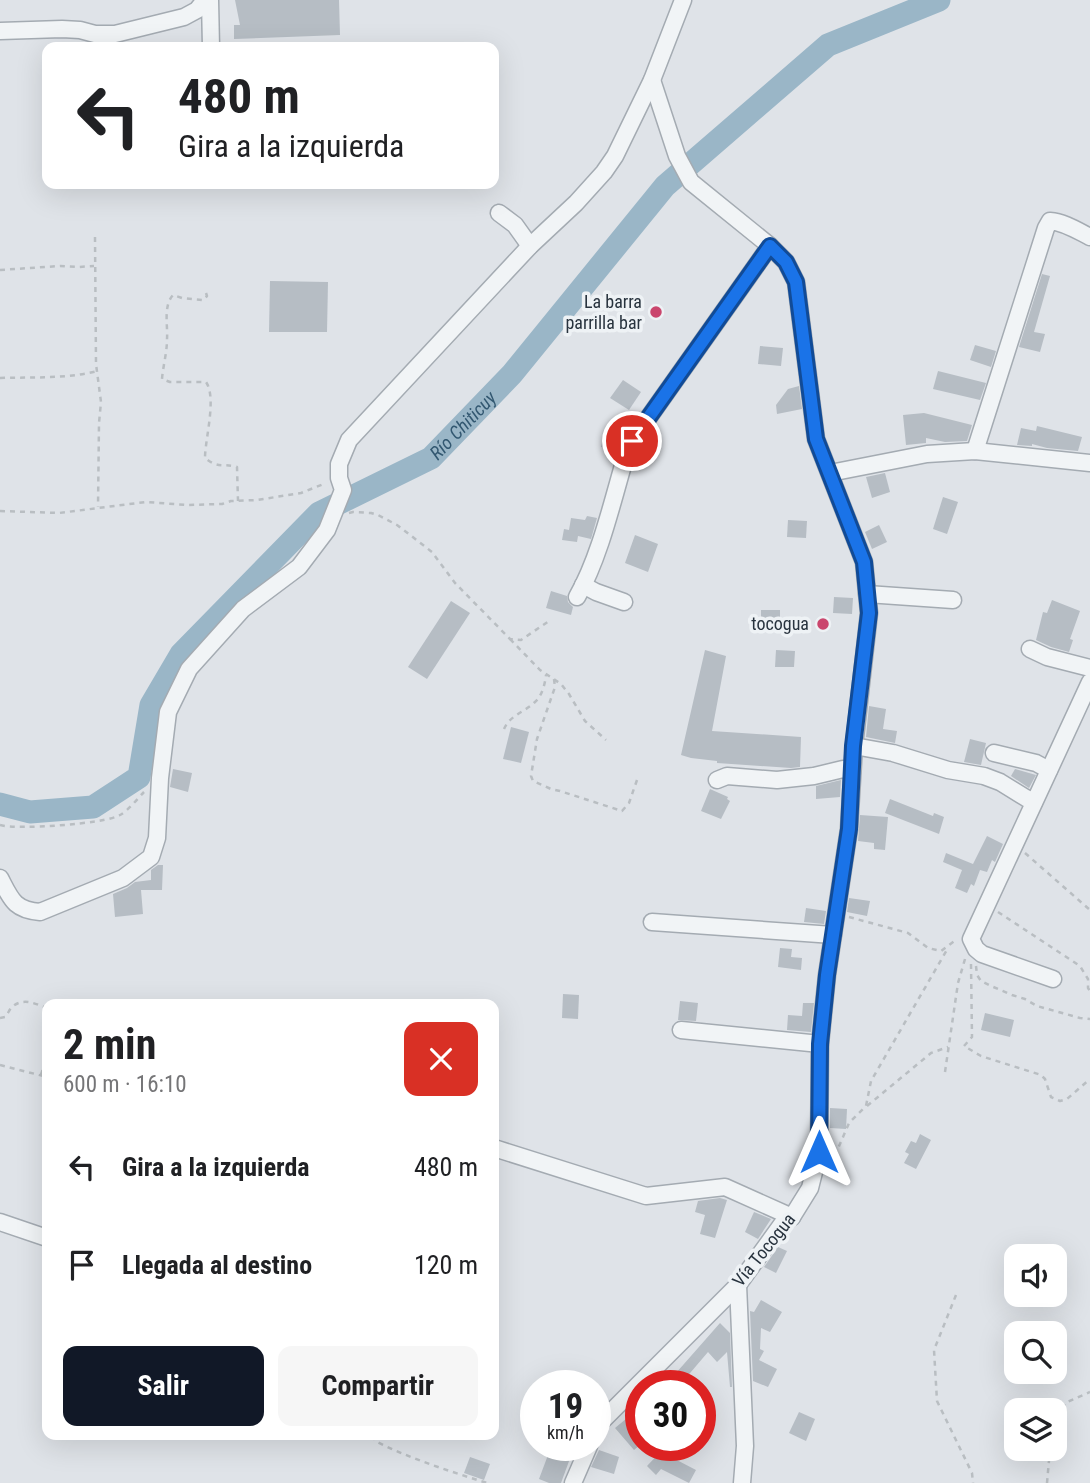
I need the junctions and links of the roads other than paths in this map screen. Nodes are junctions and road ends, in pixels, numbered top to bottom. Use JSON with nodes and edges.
{"nodes":[{"id":1,"x":205,"y":0,"type":"edge"},
{"id":2,"x":210,"y":0,"type":"edge"},
{"id":3,"x":683,"y":0,"type":"edge"},
{"id":4,"x":0,"y":31,"type":"edge"},
{"id":5,"x":211,"y":42,"type":"edge"},
{"id":6,"x":652,"y":80,"type":"junction"},
{"id":7,"x":499,"y":213,"type":"dead end"},
{"id":8,"x":1090,"y":237,"type":"edge"},
{"id":9,"x":530,"y":246,"type":"junction"},
{"id":10,"x":770,"y":246,"type":"junction"},
{"id":11,"x":975,"y":451,"type":"junction"},
{"id":12,"x":1090,"y":463,"type":"edge"},
{"id":13,"x":830,"y":473,"type":"junction"},
{"id":14,"x":867,"y":594,"type":"junction"},
{"id":15,"x":953,"y":600,"type":"dead end"},
{"id":16,"x":624,"y":602,"type":"dead end"},
{"id":17,"x":1030,"y":649,"type":"dead end"},
{"id":18,"x":1090,"y":668,"type":"edge"},
{"id":19,"x":1090,"y":682,"type":"edge"},
{"id":20,"x":853,"y":746,"type":"junction"},
{"id":21,"x":994,"y":753,"type":"dead end"},
{"id":22,"x":1049,"y":770,"type":"junction"},
{"id":23,"x":852,"y":772,"type":"junction"},
{"id":24,"x":717,"y":780,"type":"dead end"},
{"id":25,"x":1034,"y":802,"type":"junction"},
{"id":26,"x":0,"y":878,"type":"edge"},
{"id":27,"x":652,"y":922,"type":"dead end"},
{"id":28,"x":833,"y":936,"type":"junction"},
{"id":29,"x":1053,"y":979,"type":"dead end"},
{"id":30,"x":681,"y":1030,"type":"dead end"},
{"id":31,"x":820,"y":1044,"type":"junction"},
{"id":32,"x":499,"y":1150,"type":"edge"},
{"id":33,"x":792,"y":1217,"type":"junction"},
{"id":34,"x":0,"y":1222,"type":"edge"},
{"id":35,"x":42,"y":1236,"type":"edge"},
{"id":36,"x":738,"y":1285,"type":"junction"},
{"id":37,"x":611,"y":1412,"type":"edge"},
{"id":38,"x":583,"y":1461,"type":"edge"},
{"id":39,"x":573,"y":1483,"type":"edge"},
{"id":40,"x":742,"y":1483,"type":"edge"}],
"edges":[{"from":1,"to":4,"type":"street"},
{"from":2,"to":5,"type":"street"},
{"from":3,"to":6,"type":"street"},
{"from":6,"to":9,"type":"street"},
{"from":6,"to":10,"type":"street","name":"Vía Tocogua"},
{"from":7,"to":9,"type":"street"},
{"from":8,"to":11,"type":"street"},
{"from":9,"to":26,"type":"street"},
{"from":10,"to":13,"type":"street","name":"Vía Tocogua"},
{"from":10,"to":16,"type":"street"},
{"from":11,"to":12,"type":"street"},
{"from":11,"to":13,"type":"street"},
{"from":13,"to":14,"type":"street","name":"Vía Tocogua"},
{"from":14,"to":15,"type":"street"},
{"from":14,"to":20,"type":"street","name":"Vía Tocogua"},
{"from":17,"to":18,"type":"street"},
{"from":19,"to":22,"type":"street"},
{"from":20,"to":23,"type":"street","name":"Vía Tocogua"},
{"from":20,"to":25,"type":"street"},
{"from":21,"to":22,"type":"street"},
{"from":22,"to":25,"type":"street"},
{"from":23,"to":24,"type":"street"},
{"from":23,"to":28,"type":"street","name":"Vía Tocogua"},
{"from":25,"to":29,"type":"street"},
{"from":27,"to":28,"type":"street"},
{"from":28,"to":31,"type":"street","name":"Vía Tocogua"},
{"from":30,"to":31,"type":"street"},
{"from":31,"to":33,"type":"street","name":"Vía Tocogua"},
{"from":32,"to":33,"type":"street"},
{"from":33,"to":36,"type":"street","name":"Vía Tocogua"},
{"from":34,"to":35,"type":"street"},
{"from":36,"to":37,"type":"street","name":"Vía Tocogua"},
{"from":36,"to":40,"type":"street"},
{"from":38,"to":39,"type":"street"}]}
